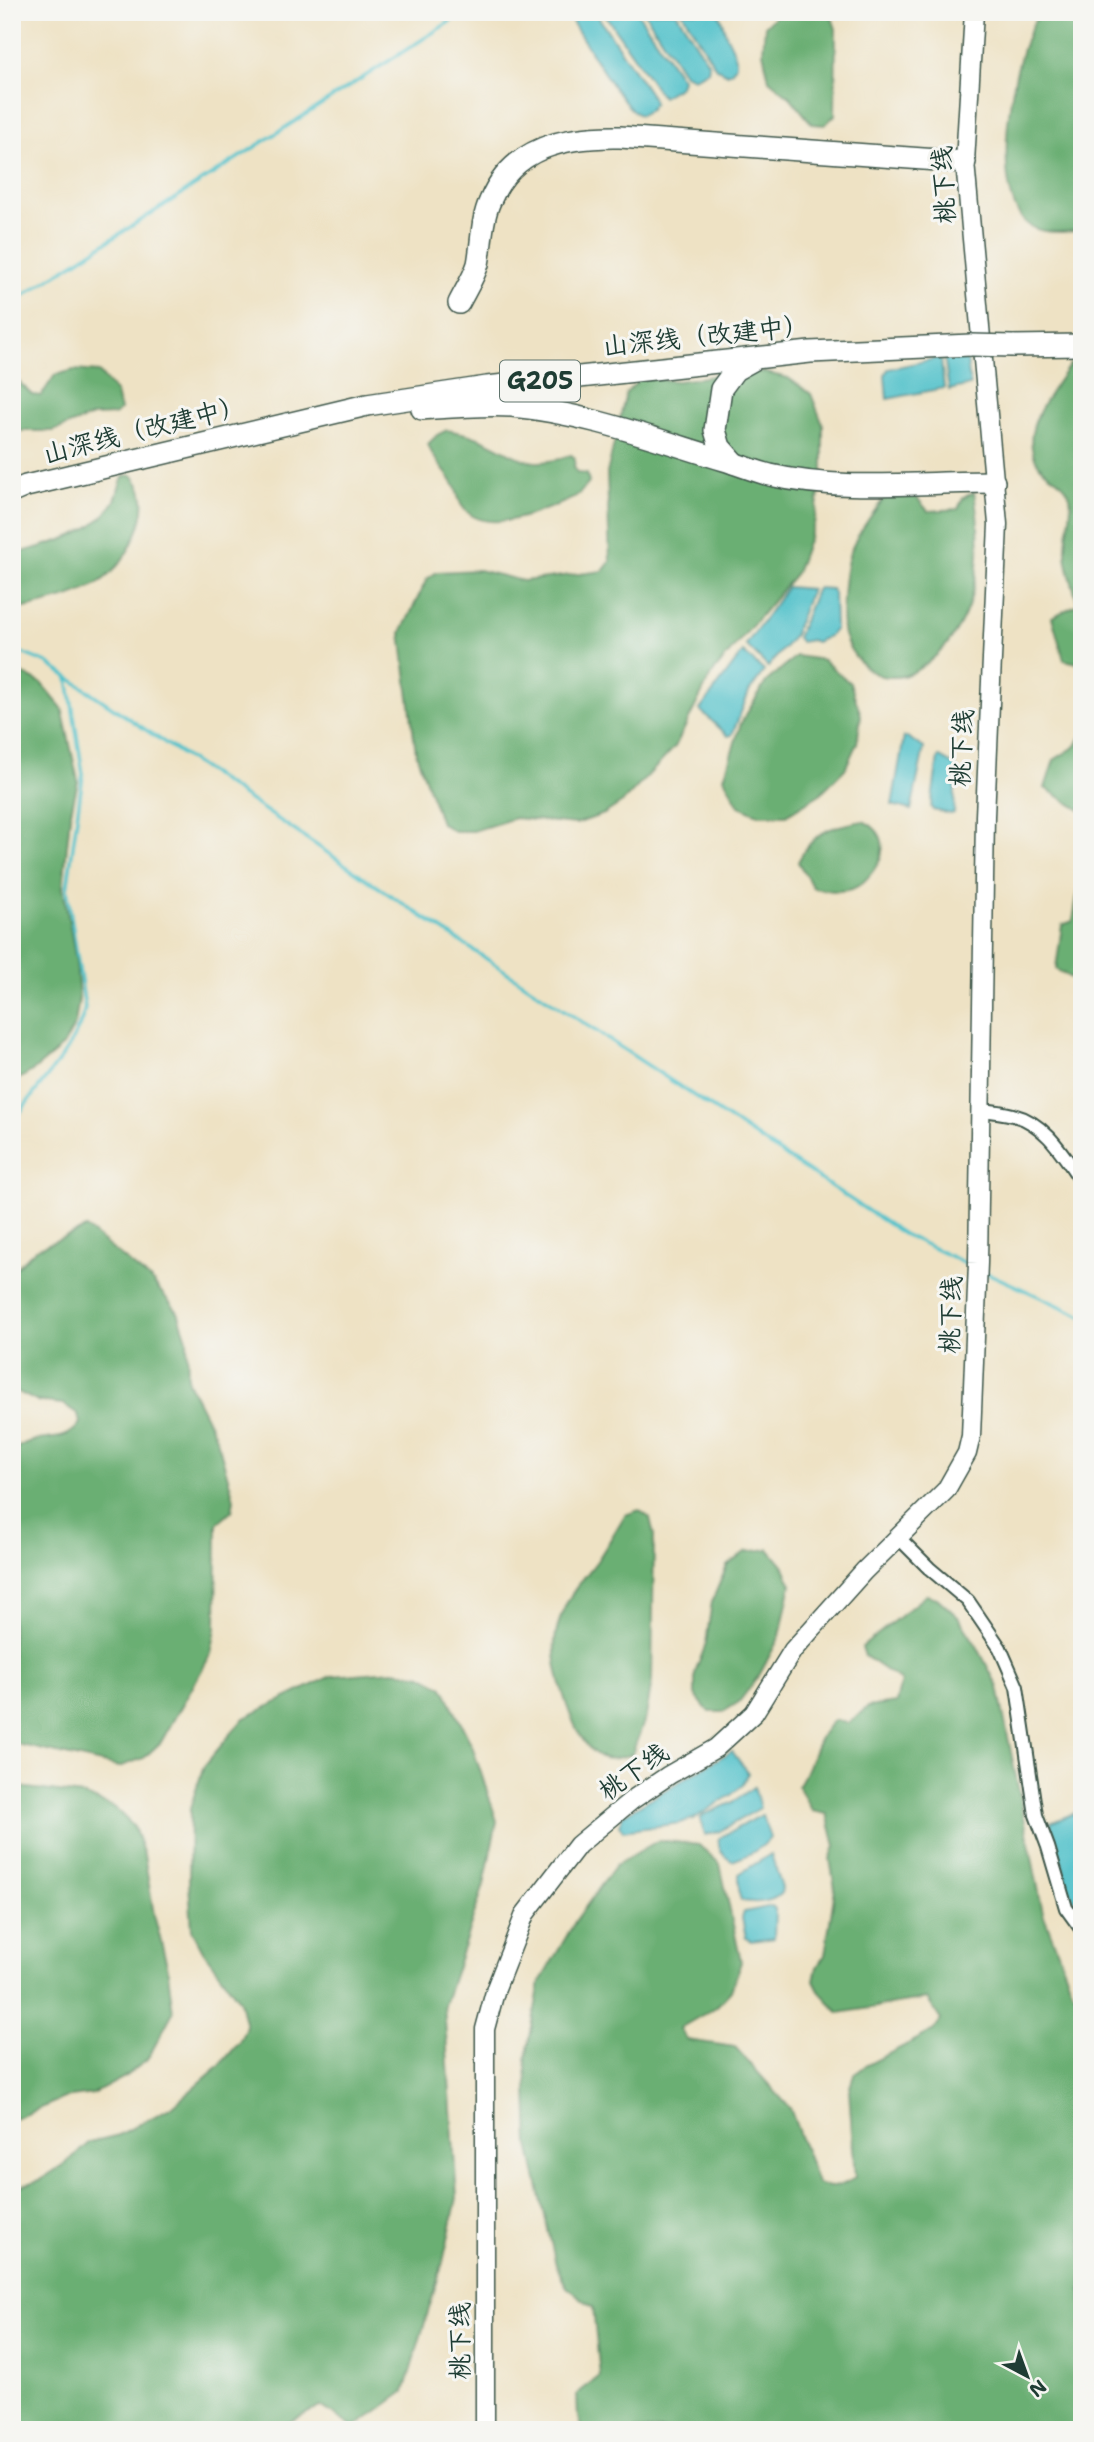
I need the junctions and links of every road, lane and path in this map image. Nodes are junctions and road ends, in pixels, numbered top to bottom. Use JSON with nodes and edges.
{"nodes":[{"id":1,"x":974,"y":12,"type":"edge"},
{"id":2,"x":964,"y":162,"type":"junction"},
{"id":3,"x":459,"y":303,"type":"dead end"},
{"id":4,"x":1075,"y":345,"type":"edge"},
{"id":5,"x":759,"y":357,"type":"junction"},
{"id":6,"x":274,"y":427,"type":"junction"},
{"id":7,"x":734,"y":463,"type":"junction"},
{"id":8,"x":994,"y":482,"type":"junction"},
{"id":9,"x":12,"y":492,"type":"edge"},
{"id":10,"x":980,"y":1110,"type":"junction"},
{"id":11,"x":1082,"y":1182,"type":"edge"},
{"id":12,"x":899,"y":1538,"type":"junction"},
{"id":13,"x":1082,"y":1930,"type":"edge"},
{"id":14,"x":485,"y":2430,"type":"edge"}],
"edges":[{"from":1,"to":2,"type":"main road","name":"桃下线"},
{"from":2,"to":3,"type":"highway"},
{"from":2,"to":8,"type":"main road","name":"桃下线"},
{"from":4,"to":5,"type":"highway","name":"山深线（改建中）","number":"G205","bridge":true},
{"from":5,"to":6,"type":"highway","name":"山深线（改建中）","number":"G205"},
{"from":5,"to":7,"type":"highway"},
{"from":6,"to":7,"type":"highway"},
{"from":6,"to":9,"type":"highway","name":"山深线（改建中）","number":"G205"},
{"from":7,"to":8,"type":"highway"},
{"from":8,"to":10,"type":"main road","name":"桃下线"},
{"from":10,"to":11,"type":"street"},
{"from":10,"to":12,"type":"main road","name":"桃下线"},
{"from":12,"to":13,"type":"street"},
{"from":12,"to":14,"type":"main road","name":"桃下线"}]}
